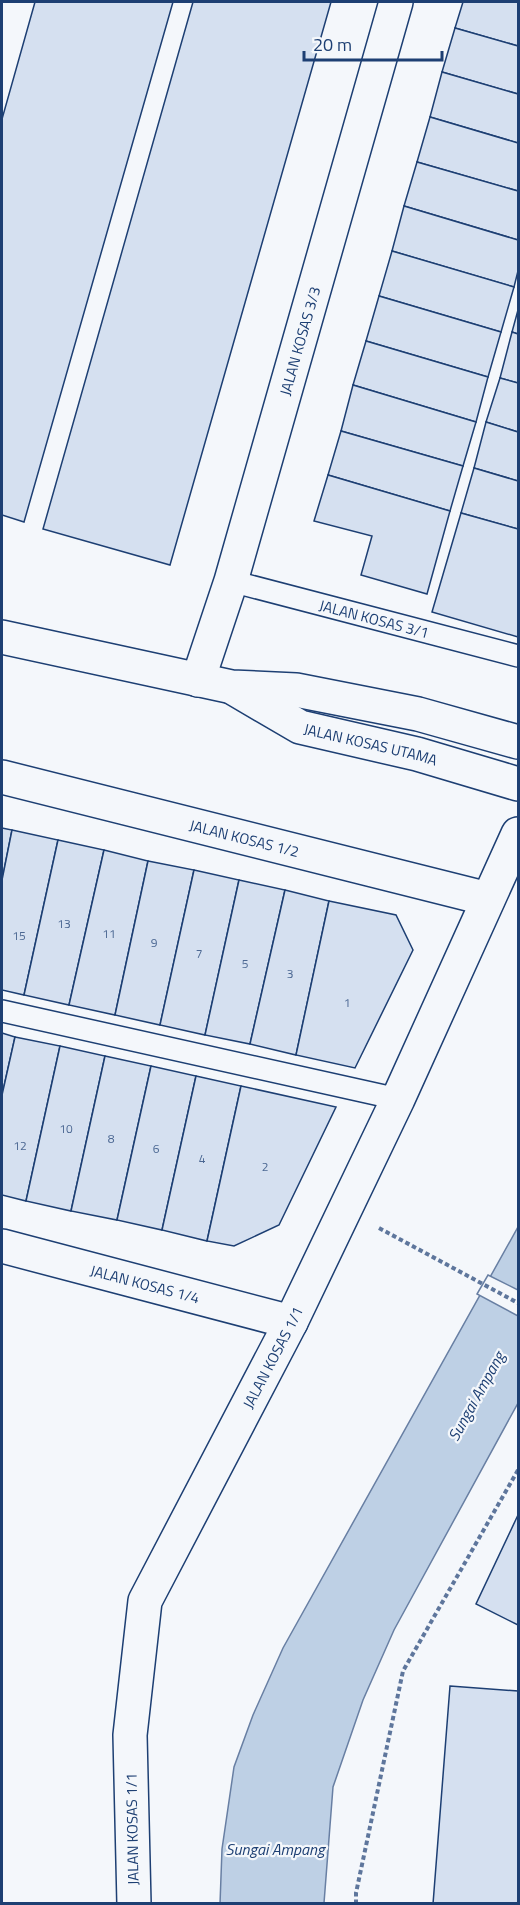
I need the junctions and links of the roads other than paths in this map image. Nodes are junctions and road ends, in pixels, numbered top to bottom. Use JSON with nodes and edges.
{"nodes":[{"id":1,"x":396,"y":2,"type":"edge"},
{"id":2,"x":231,"y":581,"type":"junction"},
{"id":3,"x":2,"y":637,"type":"edge"},
{"id":4,"x":519,"y":656,"type":"edge"},
{"id":5,"x":198,"y":680,"type":"junction"},
{"id":6,"x":232,"y":687,"type":"junction"},
{"id":7,"x":519,"y":742,"type":"edge"},
{"id":8,"x":2,"y":777,"type":"edge"},
{"id":9,"x":519,"y":784,"type":"edge"},
{"id":10,"x":519,"y":834,"type":"edge"},
{"id":11,"x":488,"y":899,"type":"junction"},
{"id":12,"x":2,"y":1011,"type":"edge"},
{"id":13,"x":398,"y":1099,"type":"junction"},
{"id":14,"x":2,"y":1246,"type":"edge"},
{"id":15,"x":291,"y":1322,"type":"junction"},
{"id":16,"x":134,"y":1904,"type":"edge"}],
"edges":[{"from":1,"to":2,"type":"street","name":"JALAN KOSAS 3/3"},
{"from":2,"to":4,"type":"lane","name":"JALAN KOSAS 3/1"},
{"from":2,"to":5,"type":"street","name":"JALAN KOSAS 3/3"},
{"from":3,"to":5,"type":"street","name":"JALAN KOSAS UTAMA"},
{"from":5,"to":6,"type":"street","name":"JALAN KOSAS UTAMA"},
{"from":6,"to":7,"type":"street","name":"JALAN KOSAS UTAMA"},
{"from":6,"to":9,"type":"street","name":"JALAN KOSAS UTAMA"},
{"from":8,"to":11,"type":"street","name":"JALAN KOSAS 1/2"},
{"from":10,"to":11,"type":"street","name":"JALAN KOSAS 1/1"},
{"from":11,"to":13,"type":"street","name":"JALAN KOSAS 1/1"},
{"from":12,"to":13,"type":"lane"},
{"from":13,"to":15,"type":"street","name":"JALAN KOSAS 1/1"},
{"from":14,"to":15,"type":"street","name":"JALAN KOSAS 1/4"},
{"from":15,"to":16,"type":"street","name":"JALAN KOSAS 1/1"}]}
